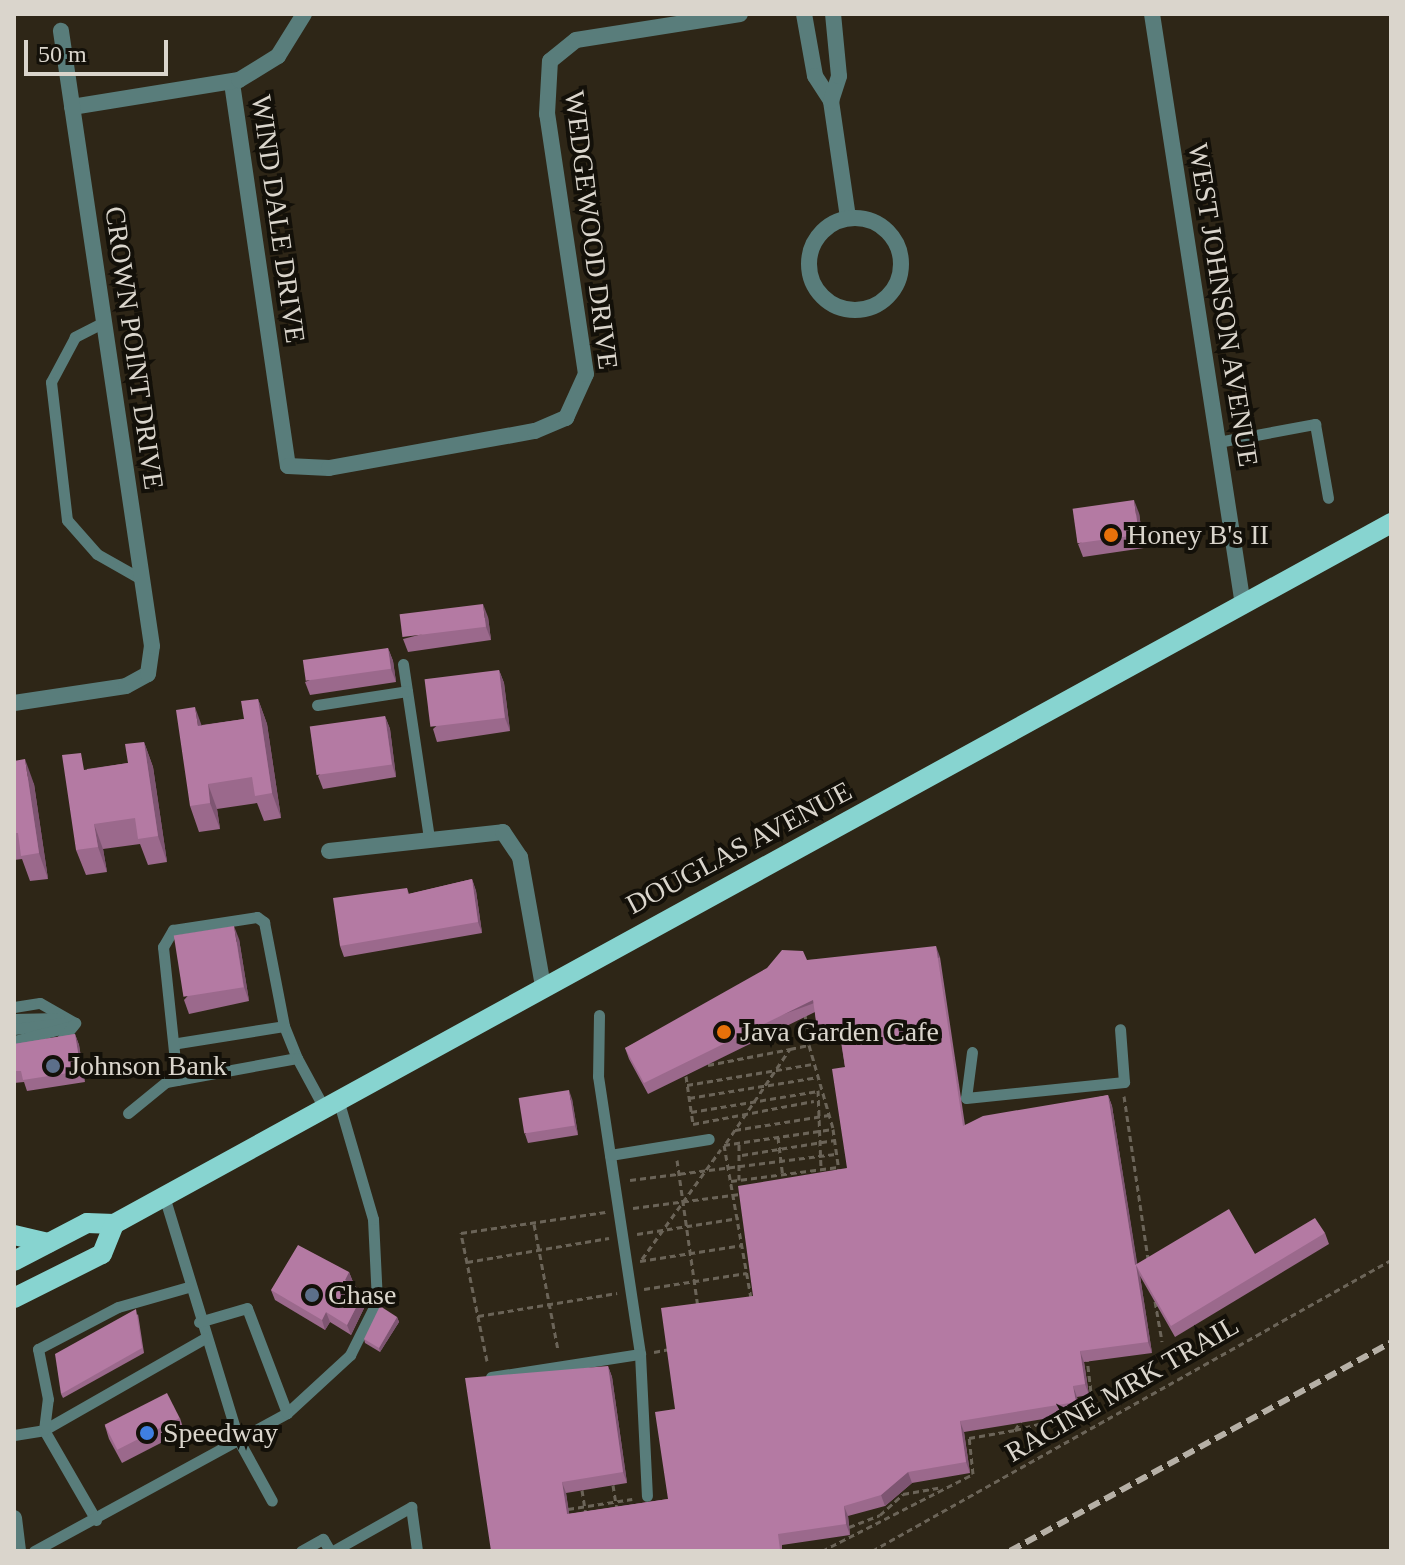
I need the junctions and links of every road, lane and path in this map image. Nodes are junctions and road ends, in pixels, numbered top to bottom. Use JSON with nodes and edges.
{"nodes":[{"id":1,"x":304,"y":14,"type":"edge"},
{"id":2,"x":740,"y":14,"type":"edge"},
{"id":3,"x":804,"y":14,"type":"edge"},
{"id":4,"x":833,"y":14,"type":"edge"},
{"id":5,"x":1152,"y":14,"type":"edge"},
{"id":6,"x":61,"y":31,"type":"dead end"},
{"id":7,"x":232,"y":83,"type":"junction"},
{"id":8,"x":831,"y":101,"type":"junction"},
{"id":9,"x":72,"y":107,"type":"junction"},
{"id":10,"x":848,"y":218,"type":"junction"},
{"id":11,"x":104,"y":322,"type":"junction"},
{"id":12,"x":1218,"y":442,"type":"junction"},
{"id":13,"x":288,"y":466,"type":"joint"},
{"id":14,"x":1328,"y":498,"type":"dead end"},
{"id":15,"x":1391,"y":523,"type":"edge"},
{"id":16,"x":143,"y":580,"type":"junction"},
{"id":17,"x":1243,"y":605,"type":"junction"},
{"id":18,"x":403,"y":664,"type":"dead end"},
{"id":19,"x":407,"y":691,"type":"junction"},
{"id":20,"x":14,"y":703,"type":"edge"},
{"id":21,"x":317,"y":705,"type":"dead end"},
{"id":22,"x":429,"y":837,"type":"junction"},
{"id":23,"x":329,"y":851,"type":"dead end"},
{"id":24,"x":543,"y":986,"type":"junction"},
{"id":25,"x":14,"y":1007,"type":"edge"},
{"id":26,"x":805,"y":1014,"type":"edge"},
{"id":27,"x":599,"y":1015,"type":"dead end"},
{"id":28,"x":14,"y":1019,"type":"edge"},
{"id":29,"x":75,"y":1023,"type":"junction"},
{"id":30,"x":284,"y":1026,"type":"junction"},
{"id":31,"x":14,"y":1029,"type":"edge"},
{"id":32,"x":1120,"y":1029,"type":"dead end"},
{"id":33,"x":14,"y":1041,"type":"edge"},
{"id":34,"x":178,"y":1043,"type":"junction"},
{"id":35,"x":809,"y":1045,"type":"junction"},
{"id":36,"x":790,"y":1049,"type":"junction"},
{"id":37,"x":14,"y":1050,"type":"edge"},
{"id":38,"x":972,"y":1052,"type":"dead end"},
{"id":39,"x":297,"y":1058,"type":"junction"},
{"id":40,"x":815,"y":1063,"type":"junction"},
{"id":41,"x":708,"y":1065,"type":"edge"},
{"id":42,"x":776,"y":1070,"type":"junction"},
{"id":43,"x":686,"y":1076,"type":"edge"},
{"id":44,"x":818,"y":1077,"type":"junction"},
{"id":45,"x":177,"y":1080,"type":"junction"},
{"id":46,"x":1124,"y":1082,"type":"junction"},
{"id":47,"x":821,"y":1084,"type":"junction"},
{"id":48,"x":687,"y":1085,"type":"junction"},
{"id":49,"x":765,"y":1086,"type":"junction"},
{"id":50,"x":818,"y":1091,"type":"junction"},
{"id":51,"x":689,"y":1098,"type":"junction"},
{"id":52,"x":754,"y":1101,"type":"junction"},
{"id":53,"x":814,"y":1101,"type":"junction"},
{"id":54,"x":331,"y":1103,"type":"junction"},
{"id":55,"x":691,"y":1112,"type":"junction"},
{"id":56,"x":128,"y":1113,"type":"dead end"},
{"id":57,"x":745,"y":1115,"type":"junction"},
{"id":58,"x":829,"y":1115,"type":"junction"},
{"id":59,"x":816,"y":1117,"type":"junction"},
{"id":60,"x":833,"y":1129,"type":"junction"},
{"id":61,"x":735,"y":1130,"type":"junction"},
{"id":62,"x":819,"y":1131,"type":"junction"},
{"id":63,"x":778,"y":1137,"type":"junction"},
{"id":64,"x":709,"y":1139,"type":"dead end"},
{"id":65,"x":835,"y":1140,"type":"junction"},
{"id":66,"x":739,"y":1143,"type":"junction"},
{"id":67,"x":818,"y":1143,"type":"junction"},
{"id":68,"x":674,"y":1144,"type":"junction"},
{"id":69,"x":724,"y":1145,"type":"junction"},
{"id":70,"x":780,"y":1149,"type":"junction"},
{"id":71,"x":837,"y":1154,"type":"junction"},
{"id":72,"x":610,"y":1155,"type":"junction"},
{"id":73,"x":742,"y":1155,"type":"junction"},
{"id":74,"x":820,"y":1156,"type":"junction"},
{"id":75,"x":781,"y":1161,"type":"junction"},
{"id":76,"x":728,"y":1166,"type":"junction"},
{"id":77,"x":739,"y":1166,"type":"junction"},
{"id":78,"x":710,"y":1167,"type":"junction"},
{"id":79,"x":838,"y":1167,"type":"junction"},
{"id":80,"x":821,"y":1169,"type":"junction"},
{"id":81,"x":678,"y":1172,"type":"junction"},
{"id":82,"x":783,"y":1174,"type":"junction"},
{"id":83,"x":832,"y":1179,"type":"edge"},
{"id":84,"x":739,"y":1180,"type":"junction"},
{"id":85,"x":730,"y":1181,"type":"junction"},
{"id":86,"x":823,"y":1181,"type":"edge"},
{"id":87,"x":615,"y":1182,"type":"junction"},
{"id":88,"x":785,"y":1187,"type":"edge"},
{"id":89,"x":755,"y":1192,"type":"edge"},
{"id":90,"x":732,"y":1193,"type":"junction"},
{"id":91,"x":164,"y":1196,"type":"junction"},
{"id":92,"x":682,"y":1200,"type":"junction"},
{"id":93,"x":619,"y":1210,"type":"junction"},
{"id":94,"x":739,"y":1218,"type":"junction"},
{"id":95,"x":534,"y":1223,"type":"junction"},
{"id":96,"x":114,"y":1224,"type":"junction"},
{"id":97,"x":687,"y":1226,"type":"junction"},
{"id":98,"x":666,"y":1230,"type":"junction"},
{"id":99,"x":14,"y":1235,"type":"edge"},
{"id":100,"x":623,"y":1236,"type":"junction"},
{"id":101,"x":48,"y":1243,"type":"junction"},
{"id":102,"x":743,"y":1245,"type":"junction"},
{"id":103,"x":539,"y":1250,"type":"junction"},
{"id":104,"x":691,"y":1253,"type":"junction"},
{"id":105,"x":1391,"y":1260,"type":"edge"},
{"id":106,"x":14,"y":1261,"type":"edge"},
{"id":107,"x":640,"y":1261,"type":"junction"},
{"id":108,"x":467,"y":1262,"type":"junction"},
{"id":109,"x":1134,"y":1266,"type":"edge"},
{"id":110,"x":747,"y":1273,"type":"junction"},
{"id":111,"x":629,"y":1275,"type":"junction"},
{"id":112,"x":695,"y":1281,"type":"junction"},
{"id":113,"x":188,"y":1287,"type":"junction"},
{"id":114,"x":632,"y":1291,"type":"junction"},
{"id":115,"x":1154,"y":1294,"type":"edge"},
{"id":116,"x":14,"y":1298,"type":"edge"},
{"id":117,"x":550,"y":1304,"type":"junction"},
{"id":118,"x":752,"y":1304,"type":"edge"},
{"id":119,"x":699,"y":1315,"type":"edge"},
{"id":120,"x":478,"y":1316,"type":"junction"},
{"id":121,"x":199,"y":1322,"type":"junction"},
{"id":122,"x":205,"y":1338,"type":"junction"},
{"id":123,"x":1162,"y":1341,"type":"dead end"},
{"id":124,"x":684,"y":1347,"type":"edge"},
{"id":125,"x":640,"y":1354,"type":"junction"},
{"id":126,"x":1087,"y":1354,"type":"edge"},
{"id":127,"x":561,"y":1366,"type":"junction"},
{"id":128,"x":491,"y":1377,"type":"joint"},
{"id":129,"x":287,"y":1413,"type":"junction"},
{"id":130,"x":1021,"y":1414,"type":"edge"},
{"id":131,"x":44,"y":1430,"type":"junction"},
{"id":132,"x":1015,"y":1430,"type":"junction"},
{"id":133,"x":14,"y":1435,"type":"edge"},
{"id":134,"x":239,"y":1441,"type":"junction"},
{"id":135,"x":613,"y":1485,"type":"edge"},
{"id":136,"x":939,"y":1488,"type":"junction"},
{"id":137,"x":582,"y":1490,"type":"edge"},
{"id":138,"x":647,"y":1496,"type":"joint"},
{"id":139,"x":272,"y":1501,"type":"dead end"},
{"id":140,"x":615,"y":1501,"type":"junction"},
{"id":141,"x":584,"y":1506,"type":"junction"},
{"id":142,"x":568,"y":1509,"type":"edge"},
{"id":143,"x":879,"y":1509,"type":"edge"},
{"id":144,"x":880,"y":1515,"type":"junction"},
{"id":145,"x":14,"y":1518,"type":"edge"},
{"id":146,"x":618,"y":1518,"type":"edge"},
{"id":147,"x":96,"y":1520,"type":"junction"},
{"id":148,"x":587,"y":1523,"type":"edge"},
{"id":149,"x":849,"y":1527,"type":"edge"},
{"id":150,"x":823,"y":1550,"type":"edge"},
{"id":151,"x":18,"y":1551,"type":"edge"},
{"id":152,"x":34,"y":1551,"type":"edge"},
{"id":153,"x":301,"y":1551,"type":"edge"},
{"id":154,"x":332,"y":1551,"type":"edge"},
{"id":155,"x":417,"y":1551,"type":"edge"},
{"id":156,"x":816,"y":1551,"type":"edge"},
{"id":157,"x":872,"y":1551,"type":"edge"}],
"edges":[{"from":1,"to":7,"type":"street","name":"WIND DALE DRIVE"},
{"from":2,"to":13,"type":"street","name":"WEDGEWOOD DRIVE"},
{"from":3,"to":8,"type":"street"},
{"from":4,"to":8,"type":"street"},
{"from":5,"to":12,"type":"street","name":"WEST JOHNSON AVENUE"},
{"from":6,"to":9,"type":"street","name":"CROWN POINT DRIVE"},
{"from":7,"to":9,"type":"street"},
{"from":7,"to":13,"type":"street","name":"WIND DALE DRIVE"},
{"from":8,"to":10,"type":"street"},
{"from":9,"to":11,"type":"street","name":"CROWN POINT DRIVE"},
{"from":10,"to":10,"type":"street"},
{"from":11,"to":16,"type":"street","name":"CROWN POINT DRIVE"},
{"from":11,"to":16,"type":"lane"},
{"from":12,"to":14,"type":"lane"},
{"from":12,"to":17,"type":"street","name":"WEST JOHNSON AVENUE"},
{"from":15,"to":17,"type":"main road","name":"DOUGLAS AVENUE"},
{"from":16,"to":20,"type":"street","name":"CROWN POINT DRIVE"},
{"from":17,"to":24,"type":"main road","name":"DOUGLAS AVENUE"},
{"from":18,"to":19,"type":"lane"},
{"from":19,"to":21,"type":"lane"},
{"from":19,"to":22,"type":"lane"},
{"from":22,"to":23,"type":"street"},
{"from":22,"to":24,"type":"street"},
{"from":24,"to":54,"type":"main road","name":"DOUGLAS AVENUE"},
{"from":25,"to":29,"type":"lane"},
{"from":26,"to":35,"type":"path"},
{"from":27,"to":72,"type":"lane"},
{"from":28,"to":29,"type":"lane"},
{"from":29,"to":31,"type":"lane"},
{"from":29,"to":33,"type":"lane"},
{"from":29,"to":37,"type":"lane"},
{"from":30,"to":34,"type":"lane"},
{"from":30,"to":34,"type":"lane"},
{"from":30,"to":39,"type":"lane"},
{"from":32,"to":46,"type":"lane"},
{"from":34,"to":45,"type":"lane"},
{"from":35,"to":36,"type":"path"},
{"from":35,"to":40,"type":"path"},
{"from":36,"to":41,"type":"path"},
{"from":36,"to":42,"type":"path"},
{"from":38,"to":46,"type":"lane"},
{"from":39,"to":45,"type":"lane"},
{"from":39,"to":54,"type":"lane"},
{"from":40,"to":42,"type":"path"},
{"from":40,"to":44,"type":"path"},
{"from":42,"to":48,"type":"path"},
{"from":42,"to":49,"type":"path"},
{"from":43,"to":48,"type":"path"},
{"from":44,"to":47,"type":"path"},
{"from":44,"to":49,"type":"path"},
{"from":45,"to":56,"type":"lane"},
{"from":46,"to":109,"type":"path"},
{"from":47,"to":50,"type":"path"},
{"from":47,"to":58,"type":"path"},
{"from":48,"to":51,"type":"path"},
{"from":49,"to":51,"type":"path"},
{"from":49,"to":52,"type":"path"},
{"from":50,"to":52,"type":"path"},
{"from":50,"to":53,"type":"path"},
{"from":51,"to":55,"type":"path"},
{"from":52,"to":55,"type":"path"},
{"from":52,"to":57,"type":"path"},
{"from":53,"to":57,"type":"path"},
{"from":53,"to":59,"type":"path"},
{"from":54,"to":91,"type":"main road","name":"DOUGLAS AVENUE"},
{"from":54,"to":129,"type":"lane"},
{"from":55,"to":57,"type":"path"},
{"from":57,"to":61,"type":"path"},
{"from":58,"to":59,"type":"path"},
{"from":58,"to":60,"type":"path"},
{"from":59,"to":61,"type":"path"},
{"from":59,"to":62,"type":"path"},
{"from":60,"to":62,"type":"path"},
{"from":60,"to":65,"type":"path"},
{"from":61,"to":69,"type":"path"},
{"from":62,"to":63,"type":"path"},
{"from":62,"to":67,"type":"path"},
{"from":63,"to":66,"type":"path"},
{"from":63,"to":70,"type":"path"},
{"from":64,"to":68,"type":"lane"},
{"from":65,"to":67,"type":"path"},
{"from":65,"to":71,"type":"path"},
{"from":66,"to":69,"type":"path"},
{"from":66,"to":73,"type":"path"},
{"from":67,"to":70,"type":"path"},
{"from":67,"to":74,"type":"path"},
{"from":68,"to":72,"type":"lane"},
{"from":68,"to":81,"type":"path"},
{"from":69,"to":76,"type":"path"},
{"from":69,"to":78,"type":"path"},
{"from":70,"to":73,"type":"path"},
{"from":70,"to":75,"type":"path"},
{"from":71,"to":74,"type":"path"},
{"from":71,"to":79,"type":"path"},
{"from":72,"to":87,"type":"lane"},
{"from":73,"to":77,"type":"path"},
{"from":74,"to":75,"type":"path"},
{"from":74,"to":80,"type":"path"},
{"from":75,"to":77,"type":"path"},
{"from":75,"to":82,"type":"path"},
{"from":76,"to":77,"type":"path"},
{"from":76,"to":78,"type":"path"},
{"from":76,"to":85,"type":"path"},
{"from":77,"to":84,"type":"path"},
{"from":78,"to":81,"type":"path"},
{"from":78,"to":92,"type":"path"},
{"from":79,"to":80,"type":"path"},
{"from":79,"to":83,"type":"path"},
{"from":80,"to":82,"type":"path"},
{"from":80,"to":86,"type":"path"},
{"from":81,"to":87,"type":"path"},
{"from":81,"to":92,"type":"path"},
{"from":82,"to":84,"type":"path"},
{"from":82,"to":88,"type":"path"},
{"from":84,"to":85,"type":"path"},
{"from":85,"to":90,"type":"path"},
{"from":87,"to":93,"type":"lane"},
{"from":89,"to":90,"type":"path"},
{"from":90,"to":92,"type":"path"},
{"from":90,"to":94,"type":"path"},
{"from":91,"to":96,"type":"main road","name":"DOUGLAS AVENUE"},
{"from":91,"to":113,"type":"lane"},
{"from":92,"to":93,"type":"path"},
{"from":92,"to":97,"type":"path"},
{"from":92,"to":98,"type":"path"},
{"from":93,"to":95,"type":"path"},
{"from":93,"to":100,"type":"lane"},
{"from":94,"to":97,"type":"path"},
{"from":94,"to":102,"type":"path"},
{"from":95,"to":103,"type":"path"},
{"from":95,"to":108,"type":"path"},
{"from":96,"to":101,"type":"main road","name":"DOUGLAS AVENUE"},
{"from":96,"to":116,"type":"main road"},
{"from":97,"to":98,"type":"path"},
{"from":97,"to":104,"type":"path"},
{"from":98,"to":100,"type":"path"},
{"from":98,"to":107,"type":"path"},
{"from":99,"to":101,"type":"main road"},
{"from":100,"to":103,"type":"path"},
{"from":100,"to":111,"type":"lane"},
{"from":101,"to":106,"type":"main road","name":"DOUGLAS AVENUE"},
{"from":102,"to":104,"type":"path"},
{"from":102,"to":110,"type":"path"},
{"from":103,"to":108,"type":"path"},
{"from":103,"to":117,"type":"path"},
{"from":104,"to":107,"type":"path"},
{"from":104,"to":112,"type":"path"},
{"from":105,"to":157,"type":"path","name":"RACINE MRK TRAIL"},
{"from":107,"to":111,"type":"path"},
{"from":108,"to":120,"type":"path"},
{"from":110,"to":112,"type":"path"},
{"from":110,"to":118,"type":"path"},
{"from":111,"to":114,"type":"lane"},
{"from":112,"to":114,"type":"path"},
{"from":112,"to":119,"type":"path"},
{"from":113,"to":121,"type":"lane"},
{"from":113,"to":131,"type":"lane"},
{"from":114,"to":117,"type":"path"},
{"from":114,"to":125,"type":"lane"},
{"from":115,"to":123,"type":"path"},
{"from":117,"to":120,"type":"path"},
{"from":117,"to":127,"type":"path"},
{"from":120,"to":128,"type":"path"},
{"from":121,"to":122,"type":"lane"},
{"from":121,"to":129,"type":"lane"},
{"from":122,"to":131,"type":"lane"},
{"from":122,"to":134,"type":"lane"},
{"from":124,"to":125,"type":"path"},
{"from":125,"to":127,"type":"lane"},
{"from":125,"to":138,"type":"lane"},
{"from":126,"to":132,"type":"path"},
{"from":127,"to":128,"type":"lane"},
{"from":129,"to":134,"type":"lane"},
{"from":130,"to":132,"type":"path"},
{"from":131,"to":133,"type":"lane"},
{"from":131,"to":147,"type":"lane"},
{"from":132,"to":136,"type":"path"},
{"from":134,"to":139,"type":"lane"},
{"from":134,"to":147,"type":"lane"},
{"from":135,"to":140,"type":"path"},
{"from":136,"to":144,"type":"path"},
{"from":136,"to":150,"type":"path"},
{"from":137,"to":141,"type":"path"},
{"from":138,"to":140,"type":"path"},
{"from":140,"to":141,"type":"path"},
{"from":140,"to":146,"type":"path"},
{"from":141,"to":142,"type":"path"},
{"from":141,"to":148,"type":"path"},
{"from":143,"to":144,"type":"path"},
{"from":144,"to":149,"type":"path"},
{"from":145,"to":151,"type":"street"},
{"from":147,"to":152,"type":"lane"},
{"from":150,"to":156,"type":"path"},
{"from":153,"to":154,"type":"lane"},
{"from":154,"to":155,"type":"lane"}]}
